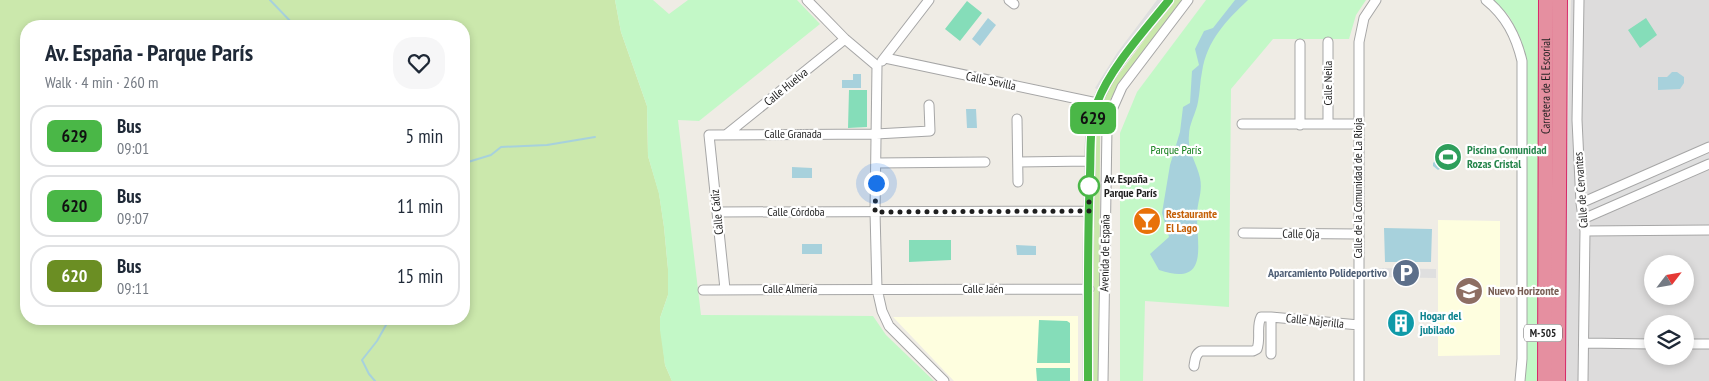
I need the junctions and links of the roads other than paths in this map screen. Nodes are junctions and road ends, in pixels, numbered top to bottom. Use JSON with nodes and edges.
{"nodes":[{"id":1,"x":807,"y":0,"type":"edge"},
{"id":2,"x":929,"y":0,"type":"edge"},
{"id":3,"x":1169,"y":0,"type":"edge"},
{"id":4,"x":1188,"y":0,"type":"edge"},
{"id":5,"x":1376,"y":0,"type":"edge"},
{"id":6,"x":1486,"y":0,"type":"edge"},
{"id":7,"x":1546,"y":0,"type":"edge"},
{"id":8,"x":1560,"y":0,"type":"edge"},
{"id":9,"x":1579,"y":0,"type":"edge"},
{"id":10,"x":845,"y":40,"type":"junction"},
{"id":11,"x":1328,"y":42,"type":"dead end"},
{"id":12,"x":1300,"y":44,"type":"dead end"},
{"id":13,"x":884,"y":58,"type":"junction"},
{"id":14,"x":877,"y":66,"type":"junction"},
{"id":15,"x":1097,"y":103,"type":"junction"},
{"id":16,"x":929,"y":105,"type":"dead end"},
{"id":17,"x":1017,"y":119,"type":"dead end"},
{"id":18,"x":1242,"y":124,"type":"dead end"},
{"id":19,"x":1328,"y":124,"type":"junction"},
{"id":20,"x":1358,"y":124,"type":"junction"},
{"id":21,"x":1300,"y":125,"type":"junction"},
{"id":22,"x":727,"y":134,"type":"junction"},
{"id":23,"x":876,"y":134,"type":"junction"},
{"id":24,"x":709,"y":135,"type":"joint"},
{"id":25,"x":1707,"y":148,"type":"edge"},
{"id":26,"x":1709,"y":159,"type":"edge"},
{"id":27,"x":1090,"y":161,"type":"junction"},
{"id":28,"x":986,"y":162,"type":"dead end"},
{"id":29,"x":1018,"y":162,"type":"junction"},
{"id":30,"x":876,"y":163,"type":"junction"},
{"id":31,"x":1709,"y":164,"type":"edge"},
{"id":32,"x":1640,"y":178,"type":"junction"},
{"id":33,"x":1018,"y":182,"type":"dead end"},
{"id":34,"x":1646,"y":192,"type":"junction"},
{"id":35,"x":1581,"y":203,"type":"junction"},
{"id":36,"x":1089,"y":211,"type":"junction"},
{"id":37,"x":717,"y":212,"type":"junction"},
{"id":38,"x":875,"y":212,"type":"junction"},
{"id":39,"x":1583,"y":219,"type":"junction"},
{"id":40,"x":1709,"y":230,"type":"edge"},
{"id":41,"x":1585,"y":231,"type":"junction"},
{"id":42,"x":1243,"y":233,"type":"dead end"},
{"id":43,"x":1358,"y":234,"type":"junction"},
{"id":44,"x":1545,"y":286,"type":"junction"},
{"id":45,"x":725,"y":289,"type":"junction"},
{"id":46,"x":877,"y":289,"type":"junction"},
{"id":47,"x":1089,"y":289,"type":"junction"},
{"id":48,"x":703,"y":290,"type":"dead end"},
{"id":49,"x":1271,"y":316,"type":"junction"},
{"id":50,"x":1359,"y":325,"type":"junction"},
{"id":51,"x":1584,"y":343,"type":"junction"},
{"id":52,"x":1644,"y":344,"type":"edge"},
{"id":53,"x":1694,"y":344,"type":"edge"},
{"id":54,"x":1709,"y":344,"type":"edge"},
{"id":55,"x":1271,"y":354,"type":"dead end"},
{"id":56,"x":1194,"y":366,"type":"dead end"},
{"id":57,"x":944,"y":381,"type":"edge"},
{"id":58,"x":1088,"y":381,"type":"edge"},
{"id":59,"x":1103,"y":381,"type":"edge"},
{"id":60,"x":1359,"y":381,"type":"edge"},
{"id":61,"x":1520,"y":381,"type":"edge"},
{"id":62,"x":1541,"y":381,"type":"edge"},
{"id":63,"x":1545,"y":381,"type":"edge"},
{"id":64,"x":1558,"y":381,"type":"edge"},
{"id":65,"x":1583,"y":381,"type":"edge"}],
"edges":[{"from":1,"to":10,"type":"street"},
{"from":2,"to":13,"type":"street"},
{"from":3,"to":15,"type":"street","name":"Avenida de España"},
{"from":4,"to":59,"type":"street","name":"Avenida de España"},
{"from":5,"to":20,"type":"street","name":"Calle de la Comunidad de La Rioja"},
{"from":6,"to":61,"type":"street"},
{"from":7,"to":44,"type":"highway","name":"Carretera de El Escorial","number":"M-505"},
{"from":8,"to":64,"type":"highway","name":"Carretera de El Escorial","number":"M-505"},
{"from":9,"to":35,"type":"street","name":"Calle de Cervantes"},
{"from":10,"to":14,"type":"street"},
{"from":10,"to":22,"type":"street","name":"Calle Huelva"},
{"from":11,"to":19,"type":"street","name":"Calle Neila"},
{"from":12,"to":21,"type":"street"},
{"from":13,"to":14,"type":"street"},
{"from":13,"to":15,"type":"street","name":"Calle Sevilla"},
{"from":14,"to":23,"type":"street"},
{"from":15,"to":27,"type":"street","name":"Avenida de España"},
{"from":16,"to":23,"type":"street","name":"Calle Granada"},
{"from":17,"to":29,"type":"street"},
{"from":18,"to":21,"type":"street","name":"Calle Neila"},
{"from":19,"to":20,"type":"street","name":"Calle Neila"},
{"from":19,"to":21,"type":"street","name":"Calle Neila"},
{"from":20,"to":43,"type":"street","name":"Calle de la Comunidad de La Rioja"},
{"from":22,"to":23,"type":"street","name":"Calle Granada"},
{"from":22,"to":24,"type":"street","name":"Calle Granada"},
{"from":23,"to":30,"type":"street"},
{"from":24,"to":37,"type":"street","name":"Calle Cádiz"},
{"from":25,"to":26,"type":"street"},
{"from":25,"to":32,"type":"street"},
{"from":27,"to":29,"type":"street"},
{"from":27,"to":36,"type":"street","name":"Avenida de España"},
{"from":28,"to":30,"type":"street"},
{"from":29,"to":33,"type":"street"},
{"from":30,"to":38,"type":"street"},
{"from":31,"to":34,"type":"street"},
{"from":32,"to":34,"type":"street"},
{"from":32,"to":35,"type":"street"},
{"from":34,"to":39,"type":"street"},
{"from":35,"to":39,"type":"street","name":"Calle de Cervantes"},
{"from":36,"to":38,"type":"street","name":"Calle Córdoba"},
{"from":36,"to":47,"type":"street","name":"Avenida de España"},
{"from":37,"to":38,"type":"street","name":"Calle Córdoba"},
{"from":37,"to":45,"type":"street","name":"Calle Cádiz"},
{"from":38,"to":46,"type":"street"},
{"from":39,"to":41,"type":"street","name":"Calle de Cervantes"},
{"from":40,"to":41,"type":"street"},
{"from":41,"to":51,"type":"street","name":"Calle de Cervantes"},
{"from":42,"to":43,"type":"street","name":"Calle Oja"},
{"from":43,"to":50,"type":"street","name":"Calle de la Comunidad de La Rioja"},
{"from":44,"to":62,"type":"highway","number":"M-505"},
{"from":44,"to":63,"type":"highway","name":"Carretera de El Escorial","number":"M-505"},
{"from":45,"to":46,"type":"street","name":"Calle Almería"},
{"from":45,"to":48,"type":"street","name":"Calle Almería"},
{"from":46,"to":47,"type":"street","name":"Calle Jaén"},
{"from":46,"to":57,"type":"street"},
{"from":47,"to":58,"type":"street","name":"Avenida de España"},
{"from":49,"to":50,"type":"street","name":"Calle Najerilla"},
{"from":49,"to":55,"type":"street","name":"Calle Najerilla"},
{"from":49,"to":56,"type":"street","name":"Calle Najerilla"},
{"from":50,"to":60,"type":"street","name":"Calle de la Comunidad de La Rioja"},
{"from":51,"to":52,"type":"street"},
{"from":51,"to":65,"type":"street","name":"Calle de Cervantes"},
{"from":53,"to":54,"type":"street"}]}
